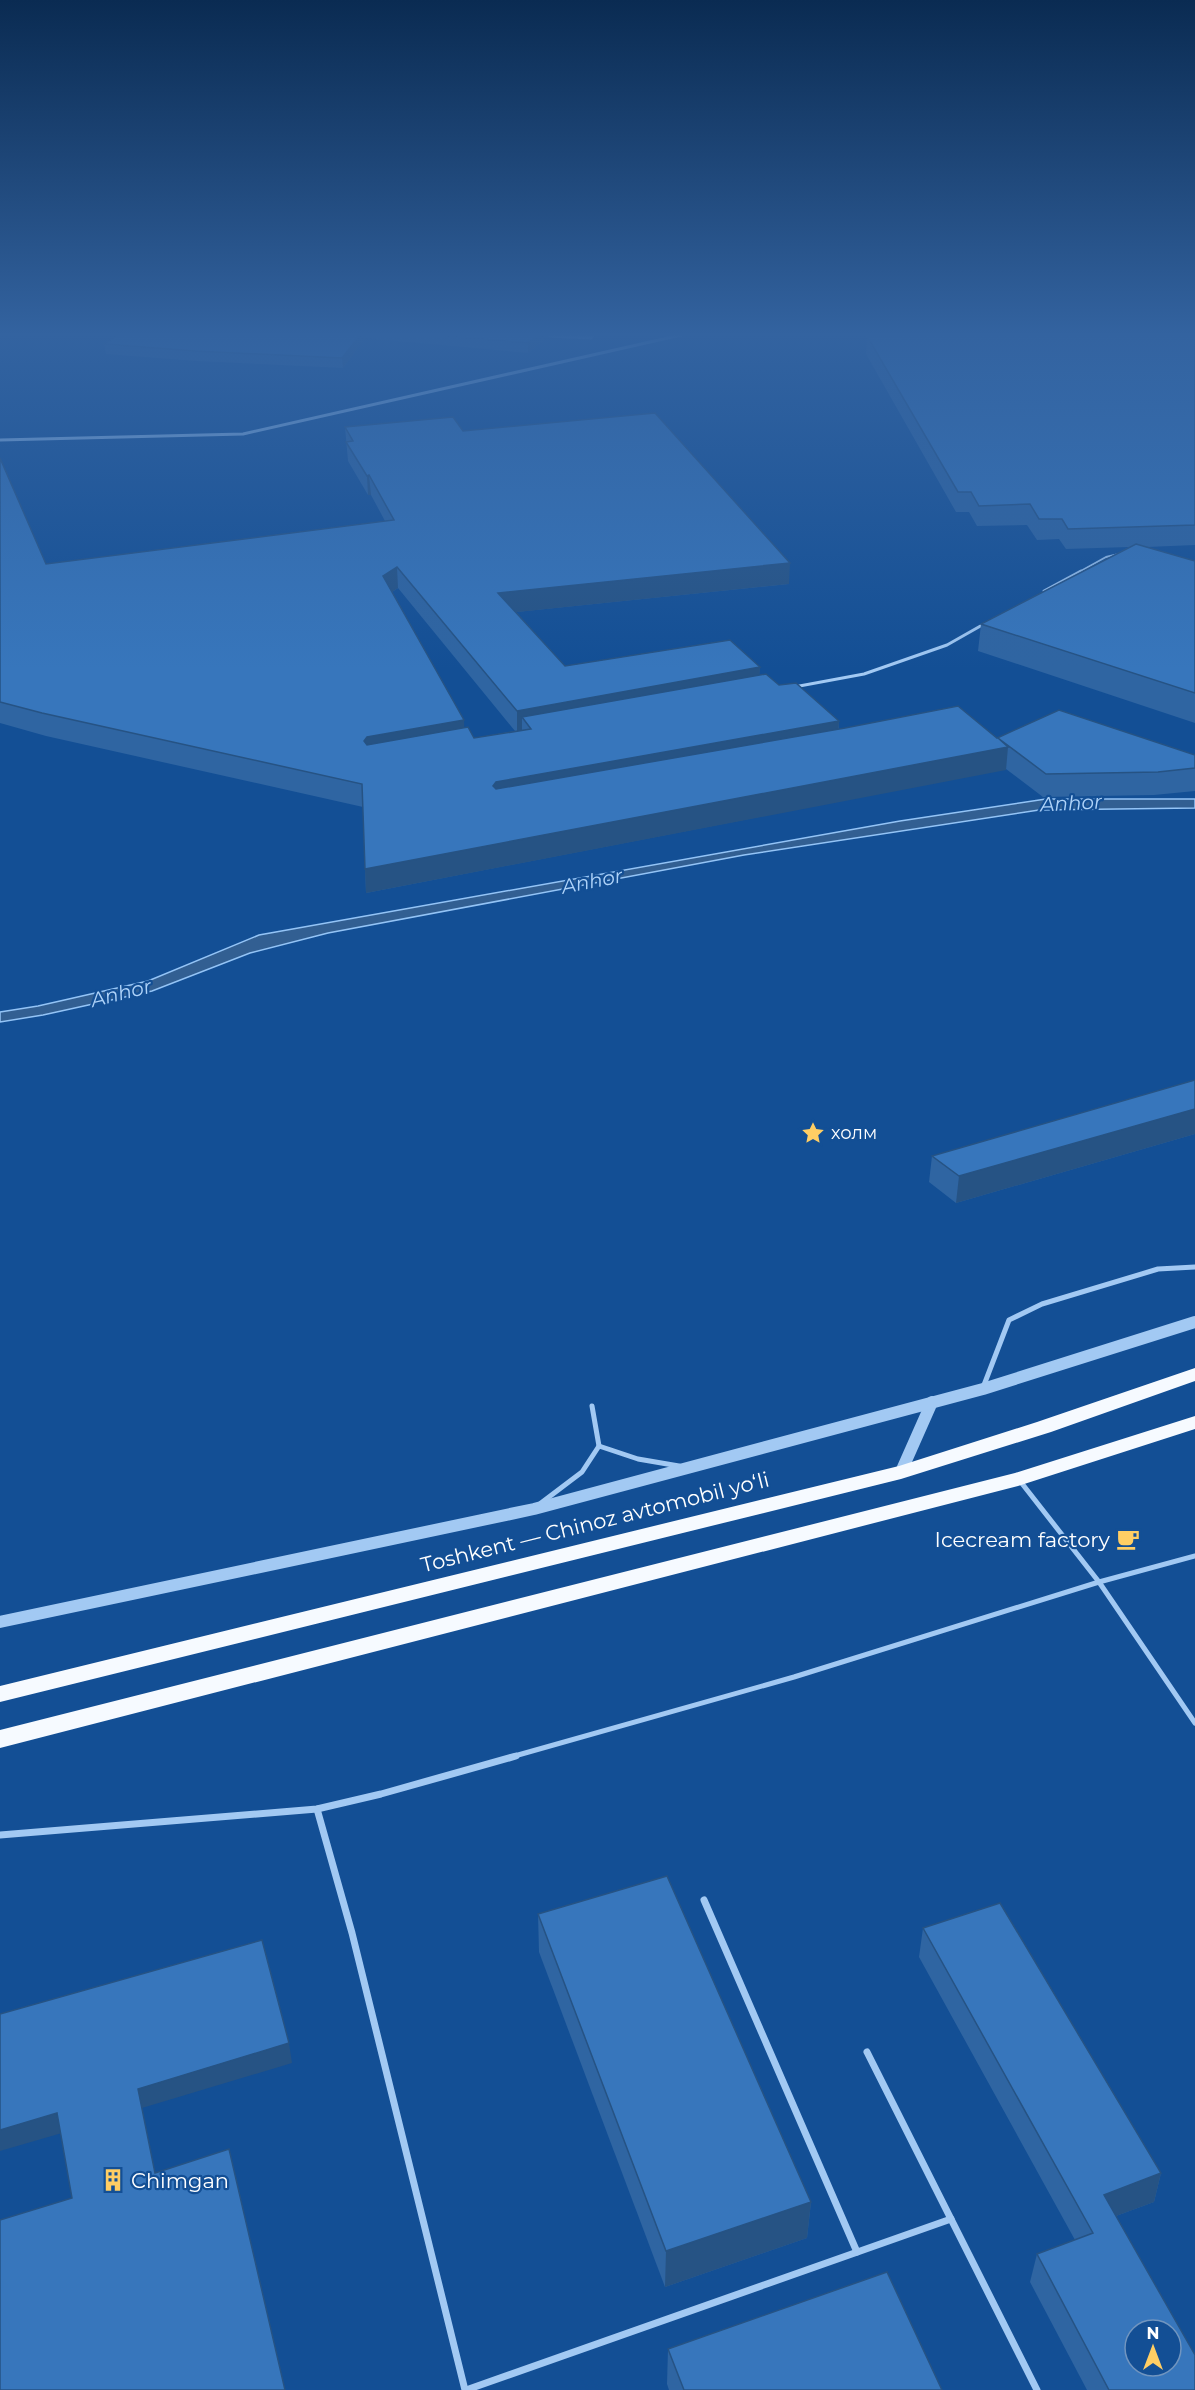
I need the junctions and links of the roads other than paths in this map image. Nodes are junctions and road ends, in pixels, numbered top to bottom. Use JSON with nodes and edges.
{"nodes":[{"id":1,"x":1125,"y":555,"type":"edge"},
{"id":2,"x":1036,"y":595,"type":"edge"},
{"id":3,"x":986,"y":623,"type":"edge"},
{"id":4,"x":796,"y":686,"type":"junction"},
{"id":5,"x":784,"y":688,"type":"edge"},
{"id":6,"x":804,"y":694,"type":"edge"},
{"id":7,"x":1195,"y":1267,"type":"edge"},
{"id":8,"x":1195,"y":1322,"type":"edge"},
{"id":9,"x":1195,"y":1374,"type":"edge"},
{"id":10,"x":983,"y":1389,"type":"junction"},
{"id":11,"x":933,"y":1402,"type":"junction"},
{"id":12,"x":592,"y":1406,"type":"dead end"},
{"id":13,"x":1195,"y":1422,"type":"edge"},
{"id":14,"x":599,"y":1446,"type":"junction"},
{"id":15,"x":687,"y":1467,"type":"junction"},
{"id":16,"x":901,"y":1472,"type":"junction"},
{"id":17,"x":1018,"y":1479,"type":"junction"},
{"id":18,"x":534,"y":1509,"type":"junction"},
{"id":19,"x":1195,"y":1556,"type":"edge"},
{"id":20,"x":1099,"y":1582,"type":"junction"},
{"id":21,"x":0,"y":1622,"type":"edge"},
{"id":22,"x":0,"y":1694,"type":"edge"},
{"id":23,"x":1195,"y":1723,"type":"edge"},
{"id":24,"x":0,"y":1739,"type":"edge"},
{"id":25,"x":317,"y":1809,"type":"junction"},
{"id":26,"x":0,"y":1835,"type":"edge"},
{"id":27,"x":704,"y":1900,"type":"dead end"},
{"id":28,"x":867,"y":2052,"type":"dead end"},
{"id":29,"x":951,"y":2219,"type":"junction"},
{"id":30,"x":856,"y":2252,"type":"junction"},
{"id":31,"x":465,"y":2390,"type":"edge"},
{"id":32,"x":1037,"y":2390,"type":"edge"}],
"edges":[{"from":1,"to":2,"type":"lane"},
{"from":3,"to":4,"type":"lane"},
{"from":4,"to":5,"type":"lane"},
{"from":4,"to":6,"type":"lane"},
{"from":7,"to":10,"type":"lane"},
{"from":8,"to":10,"type":"street"},
{"from":9,"to":16,"type":"highway","name":"Toshkent — Chinoz avtomobil yoʻli"},
{"from":10,"to":11,"type":"street"},
{"from":11,"to":15,"type":"street"},
{"from":11,"to":16,"type":"street"},
{"from":12,"to":14,"type":"lane"},
{"from":13,"to":17,"type":"highway"},
{"from":14,"to":15,"type":"lane"},
{"from":14,"to":18,"type":"lane"},
{"from":15,"to":18,"type":"street"},
{"from":16,"to":22,"type":"highway","name":"Toshkent — Chinoz avtomobil yoʻli"},
{"from":17,"to":20,"type":"lane"},
{"from":17,"to":24,"type":"highway"},
{"from":18,"to":21,"type":"street"},
{"from":19,"to":20,"type":"lane"},
{"from":20,"to":23,"type":"lane"},
{"from":20,"to":25,"type":"lane"},
{"from":25,"to":26,"type":"lane"},
{"from":25,"to":31,"type":"lane"},
{"from":27,"to":30,"type":"lane"},
{"from":28,"to":29,"type":"lane"},
{"from":29,"to":30,"type":"lane"},
{"from":29,"to":32,"type":"lane"},
{"from":30,"to":31,"type":"lane"}]}
